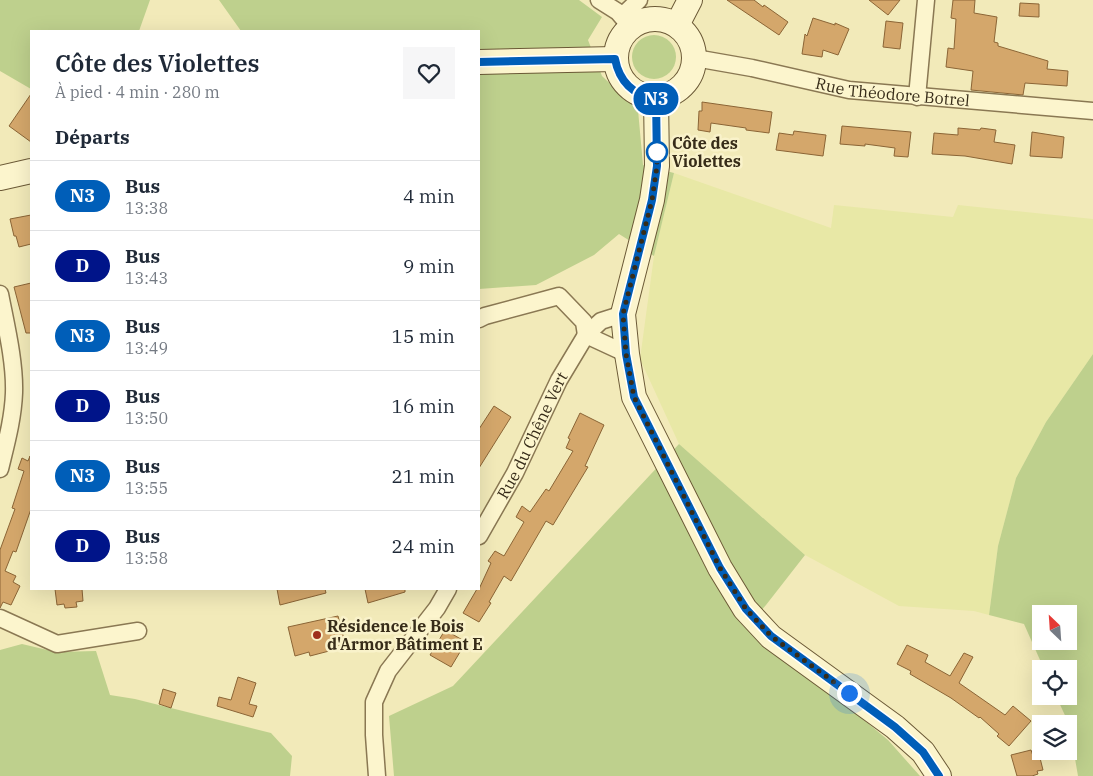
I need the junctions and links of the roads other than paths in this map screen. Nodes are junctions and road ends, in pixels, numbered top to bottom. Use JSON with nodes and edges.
{"nodes":[{"id":1,"x":599,"y":0,"type":"edge"},
{"id":2,"x":639,"y":0,"type":"edge"},
{"id":3,"x":690,"y":0,"type":"edge"},
{"id":4,"x":926,"y":0,"type":"edge"},
{"id":5,"x":626,"y":21,"type":"junction"},
{"id":6,"x":677,"y":25,"type":"junction"},
{"id":7,"x":695,"y":58,"type":"junction"},
{"id":8,"x":615,"y":59,"type":"junction"},
{"id":9,"x":480,"y":62,"type":"edge"},
{"id":10,"x":656,"y":97,"type":"junction"},
{"id":11,"x":917,"y":97,"type":"junction"},
{"id":12,"x":1093,"y":111,"type":"edge"},
{"id":13,"x":30,"y":170,"type":"edge"},
{"id":14,"x":0,"y":178,"type":"edge"},
{"id":15,"x":0,"y":294,"type":"edge"},
{"id":16,"x":623,"y":314,"type":"junction"},
{"id":17,"x":480,"y":318,"type":"edge"},
{"id":18,"x":586,"y":335,"type":"junction"},
{"id":19,"x":626,"y":354,"type":"junction"},
{"id":20,"x":0,"y":469,"type":"edge"},
{"id":21,"x":480,"y":534,"type":"edge"},
{"id":22,"x":447,"y":590,"type":"edge"},
{"id":23,"x":0,"y":618,"type":"edge"},
{"id":24,"x":138,"y":631,"type":"dead end"},
{"id":25,"x":377,"y":776,"type":"edge"},
{"id":26,"x":939,"y":776,"type":"edge"}],
"edges":[{"from":1,"to":5,"type":"street"},
{"from":2,"to":5,"type":"street"},
{"from":3,"to":6,"type":"street"},
{"from":4,"to":11,"type":"street"},
{"from":5,"to":6,"type":"street"},
{"from":5,"to":8,"type":"street"},
{"from":6,"to":7,"type":"street"},
{"from":7,"to":10,"type":"street"},
{"from":7,"to":11,"type":"street","name":"Rue Théodore Botrel"},
{"from":8,"to":9,"type":"street"},
{"from":8,"to":10,"type":"street"},
{"from":10,"to":16,"type":"street"},
{"from":11,"to":12,"type":"street","name":"Rue Théodore Botrel"},
{"from":13,"to":14,"type":"street"},
{"from":15,"to":20,"type":"street"},
{"from":16,"to":18,"type":"street","name":"Rue du Chêne Vert"},
{"from":16,"to":19,"type":"street"},
{"from":17,"to":18,"type":"street"},
{"from":18,"to":19,"type":"street"},
{"from":18,"to":21,"type":"street","name":"Rue du Chêne Vert"},
{"from":19,"to":26,"type":"street"},
{"from":22,"to":25,"type":"street"},
{"from":23,"to":24,"type":"street"}]}
